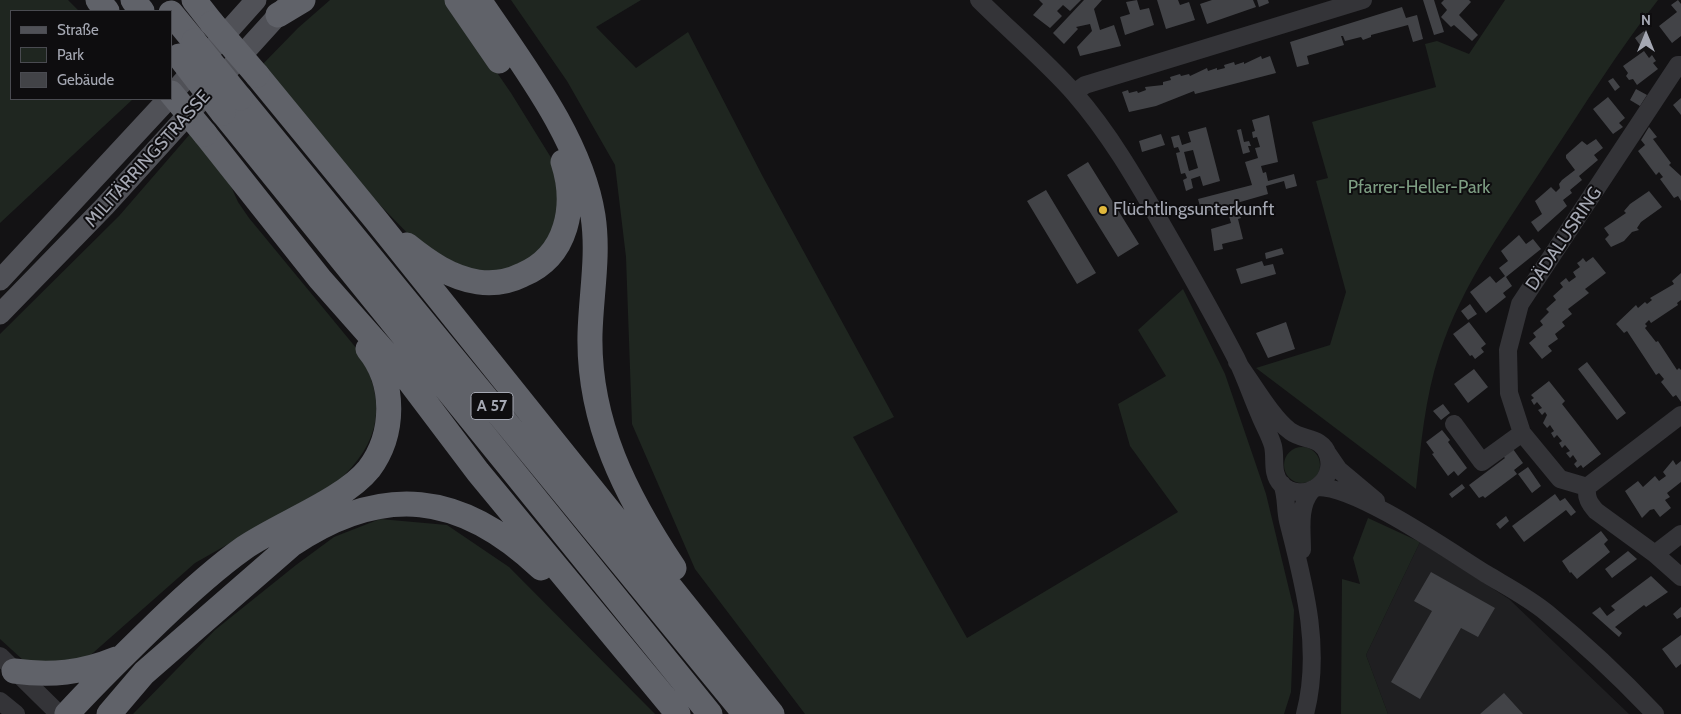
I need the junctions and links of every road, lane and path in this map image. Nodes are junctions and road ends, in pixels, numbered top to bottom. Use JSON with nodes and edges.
{"nodes":[{"id":1,"x":133,"y":0,"type":"edge"},
{"id":2,"x":160,"y":0,"type":"edge"},
{"id":3,"x":194,"y":0,"type":"edge"},
{"id":4,"x":256,"y":0,"type":"edge"},
{"id":5,"x":303,"y":0,"type":"edge"},
{"id":6,"x":457,"y":0,"type":"edge"},
{"id":7,"x":480,"y":0,"type":"edge"},
{"id":8,"x":978,"y":0,"type":"edge"},
{"id":9,"x":1363,"y":0,"type":"edge"},
{"id":10,"x":285,"y":7,"type":"edge"},
{"id":11,"x":141,"y":10,"type":"edge"},
{"id":12,"x":168,"y":10,"type":"edge"},
{"id":13,"x":172,"y":19,"type":"edge"},
{"id":14,"x":181,"y":48,"type":"edge"},
{"id":15,"x":1681,"y":65,"type":"edge"},
{"id":16,"x":172,"y":93,"type":"edge"},
{"id":17,"x":1074,"y":93,"type":"junction"},
{"id":18,"x":172,"y":95,"type":"edge"},
{"id":19,"x":167,"y":100,"type":"edge"},
{"id":20,"x":232,"y":105,"type":"junction"},
{"id":21,"x":376,"y":220,"type":"junction"},
{"id":22,"x":320,"y":279,"type":"junction"},
{"id":23,"x":0,"y":280,"type":"edge"},
{"id":24,"x":0,"y":314,"type":"edge"},
{"id":25,"x":1237,"y":362,"type":"junction"},
{"id":26,"x":441,"y":383,"type":"junction"},
{"id":27,"x":1681,"y":415,"type":"edge"},
{"id":28,"x":1454,"y":424,"type":"dead end"},
{"id":29,"x":1522,"y":433,"type":"junction"},
{"id":30,"x":1304,"y":437,"type":"junction"},
{"id":31,"x":1328,"y":454,"type":"junction"},
{"id":32,"x":1274,"y":462,"type":"junction"},
{"id":33,"x":1282,"y":484,"type":"junction"},
{"id":34,"x":1587,"y":487,"type":"junction"},
{"id":35,"x":1315,"y":489,"type":"junction"},
{"id":36,"x":1402,"y":522,"type":"junction"},
{"id":37,"x":1681,"y":534,"type":"edge"},
{"id":38,"x":1655,"y":554,"type":"junction"},
{"id":39,"x":1681,"y":577,"type":"edge"},
{"id":40,"x":1303,"y":581,"type":"junction"},
{"id":41,"x":619,"y":644,"type":"junction"},
{"id":42,"x":121,"y":657,"type":"junction"},
{"id":43,"x":7,"y":663,"type":"edge"},
{"id":44,"x":746,"y":680,"type":"junction"},
{"id":45,"x":0,"y":701,"type":"edge"},
{"id":46,"x":115,"y":709,"type":"edge"},
{"id":47,"x":16,"y":714,"type":"edge"},
{"id":48,"x":59,"y":714,"type":"edge"},
{"id":49,"x":67,"y":714,"type":"edge"},
{"id":50,"x":678,"y":714,"type":"edge"},
{"id":51,"x":710,"y":714,"type":"edge"},
{"id":52,"x":745,"y":714,"type":"edge"},
{"id":53,"x":772,"y":714,"type":"edge"},
{"id":54,"x":1304,"y":714,"type":"edge"},
{"id":55,"x":1655,"y":714,"type":"edge"}],
"edges":[{"from":1,"to":11,"type":"highway"},
{"from":2,"to":12,"type":"highway","number":"A 57"},
{"from":3,"to":21,"type":"highway","bridge":true},
{"from":4,"to":16,"type":"main road","name":"MILITÄRRINGSTRASSE"},
{"from":5,"to":10,"type":"highway"},
{"from":6,"to":21,"type":"highway"},
{"from":7,"to":44,"type":"highway"},
{"from":8,"to":17,"type":"street"},
{"from":9,"to":17,"type":"street"},
{"from":10,"to":24,"type":"main road","name":"MILITÄRRINGSTRASSE"},
{"from":13,"to":14,"type":"highway","number":"A 57"},
{"from":14,"to":20,"type":"highway","number":"A 57","bridge":true},
{"from":15,"to":29,"type":"street","name":"DÄDALUSRING"},
{"from":17,"to":25,"type":"street"},
{"from":18,"to":22,"type":"highway","bridge":true},
{"from":19,"to":23,"type":"main road","name":"MILITÄRRINGSTRASSE"},
{"from":20,"to":26,"type":"highway","number":"A 57"},
{"from":20,"to":52,"type":"highway","number":"A 57"},
{"from":21,"to":44,"type":"highway"},
{"from":22,"to":26,"type":"highway"},
{"from":22,"to":41,"type":"highway"},
{"from":22,"to":42,"type":"highway"},
{"from":25,"to":30,"type":"street"},
{"from":25,"to":32,"type":"street"},
{"from":26,"to":51,"type":"highway","number":"A 57"},
{"from":27,"to":34,"type":"street"},
{"from":28,"to":29,"type":"street"},
{"from":29,"to":34,"type":"street","name":"DÄDALUSRING"},
{"from":30,"to":31,"type":"street"},
{"from":30,"to":32,"type":"street"},
{"from":31,"to":35,"type":"street"},
{"from":31,"to":36,"type":"street"},
{"from":32,"to":33,"type":"street"},
{"from":33,"to":35,"type":"street"},
{"from":33,"to":40,"type":"street"},
{"from":34,"to":38,"type":"street"},
{"from":35,"to":36,"type":"street"},
{"from":35,"to":40,"type":"street"},
{"from":36,"to":55,"type":"street"},
{"from":37,"to":38,"type":"street"},
{"from":38,"to":39,"type":"street"},
{"from":40,"to":54,"type":"street"},
{"from":41,"to":46,"type":"highway"},
{"from":41,"to":50,"type":"highway"},
{"from":42,"to":43,"type":"highway"},
{"from":42,"to":49,"type":"highway"},
{"from":43,"to":48,"type":"street"},
{"from":44,"to":53,"type":"highway"},
{"from":45,"to":47,"type":"street"}]}
